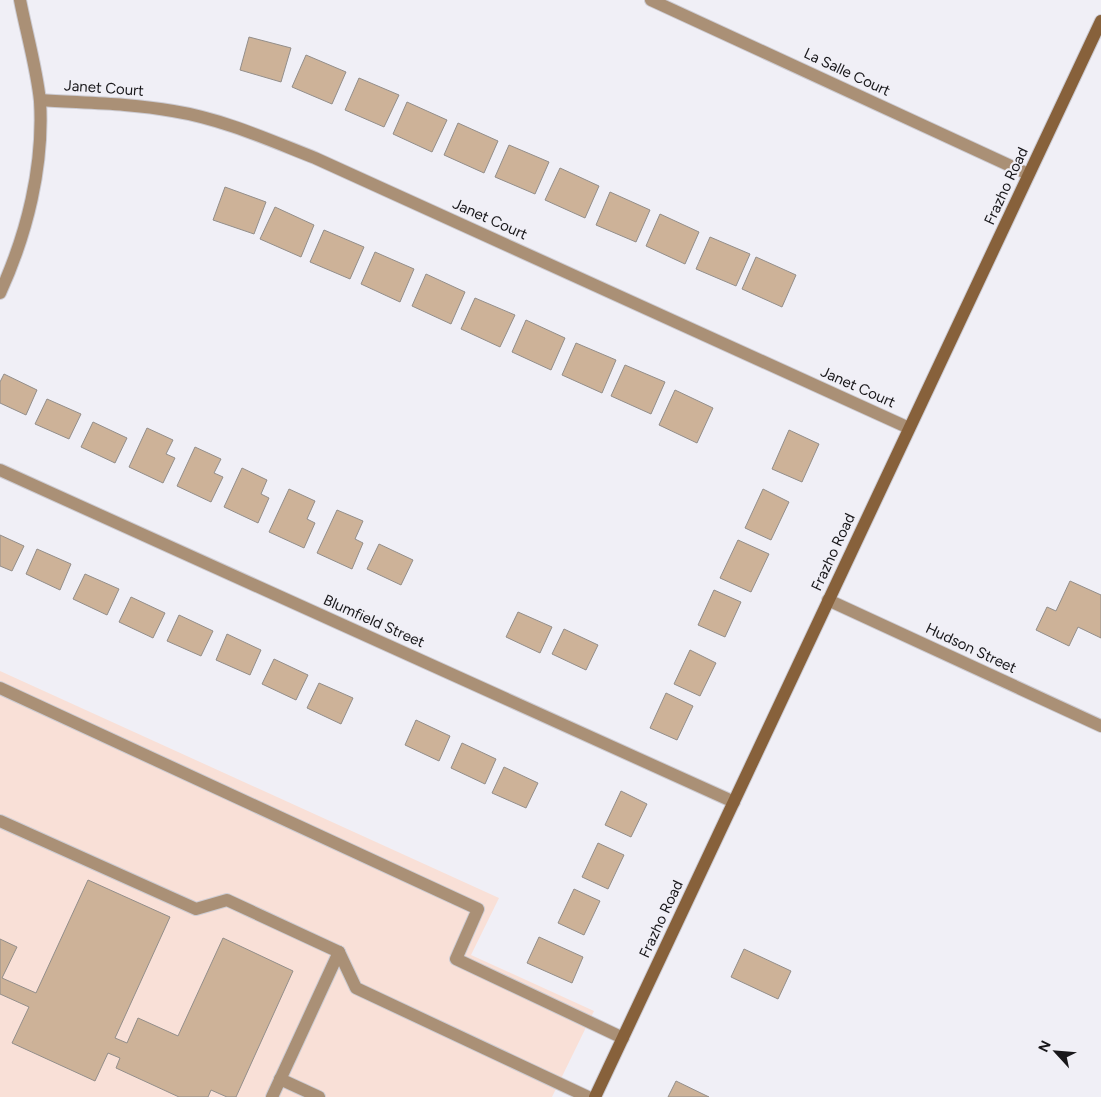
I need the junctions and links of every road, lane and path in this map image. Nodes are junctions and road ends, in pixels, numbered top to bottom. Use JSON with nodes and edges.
{"nodes":[{"id":1,"x":20,"y":0,"type":"edge"},
{"id":2,"x":651,"y":0,"type":"edge"},
{"id":3,"x":1101,"y":21,"type":"edge"},
{"id":4,"x":40,"y":100,"type":"junction"},
{"id":5,"x":1028,"y":174,"type":"junction"},
{"id":6,"x":0,"y":293,"type":"edge"},
{"id":7,"x":909,"y":428,"type":"junction"},
{"id":8,"x":0,"y":470,"type":"edge"},
{"id":9,"x":828,"y":600,"type":"junction"},
{"id":10,"x":0,"y":688,"type":"edge"},
{"id":11,"x":1101,"y":726,"type":"edge"},
{"id":12,"x":734,"y":802,"type":"junction"},
{"id":13,"x":0,"y":821,"type":"edge"},
{"id":14,"x":339,"y":952,"type":"junction"},
{"id":15,"x":624,"y":1038,"type":"junction"},
{"id":16,"x":280,"y":1079,"type":"junction"},
{"id":17,"x":272,"y":1097,"type":"edge"},
{"id":18,"x":319,"y":1097,"type":"edge"},
{"id":19,"x":588,"y":1097,"type":"edge"},
{"id":20,"x":595,"y":1097,"type":"edge"}],
"edges":[{"from":1,"to":4,"type":"street"},
{"from":2,"to":5,"type":"street","name":"La Salle Court"},
{"from":3,"to":5,"type":"street","name":"Frazho Road"},
{"from":4,"to":6,"type":"street"},
{"from":4,"to":7,"type":"street","name":"Janet Court"},
{"from":5,"to":7,"type":"street","name":"Frazho Road"},
{"from":7,"to":9,"type":"street","name":"Frazho Road"},
{"from":8,"to":12,"type":"street","name":"Blumfield Street"},
{"from":9,"to":11,"type":"street","name":"Hudson Street"},
{"from":9,"to":12,"type":"street","name":"Frazho Road"},
{"from":10,"to":15,"type":"street"},
{"from":12,"to":15,"type":"street","name":"Frazho Road"},
{"from":13,"to":14,"type":"street"},
{"from":14,"to":16,"type":"street"},
{"from":14,"to":19,"type":"street"},
{"from":15,"to":20,"type":"street","name":"Frazho Road"},
{"from":16,"to":17,"type":"street"},
{"from":16,"to":18,"type":"street"}]}
